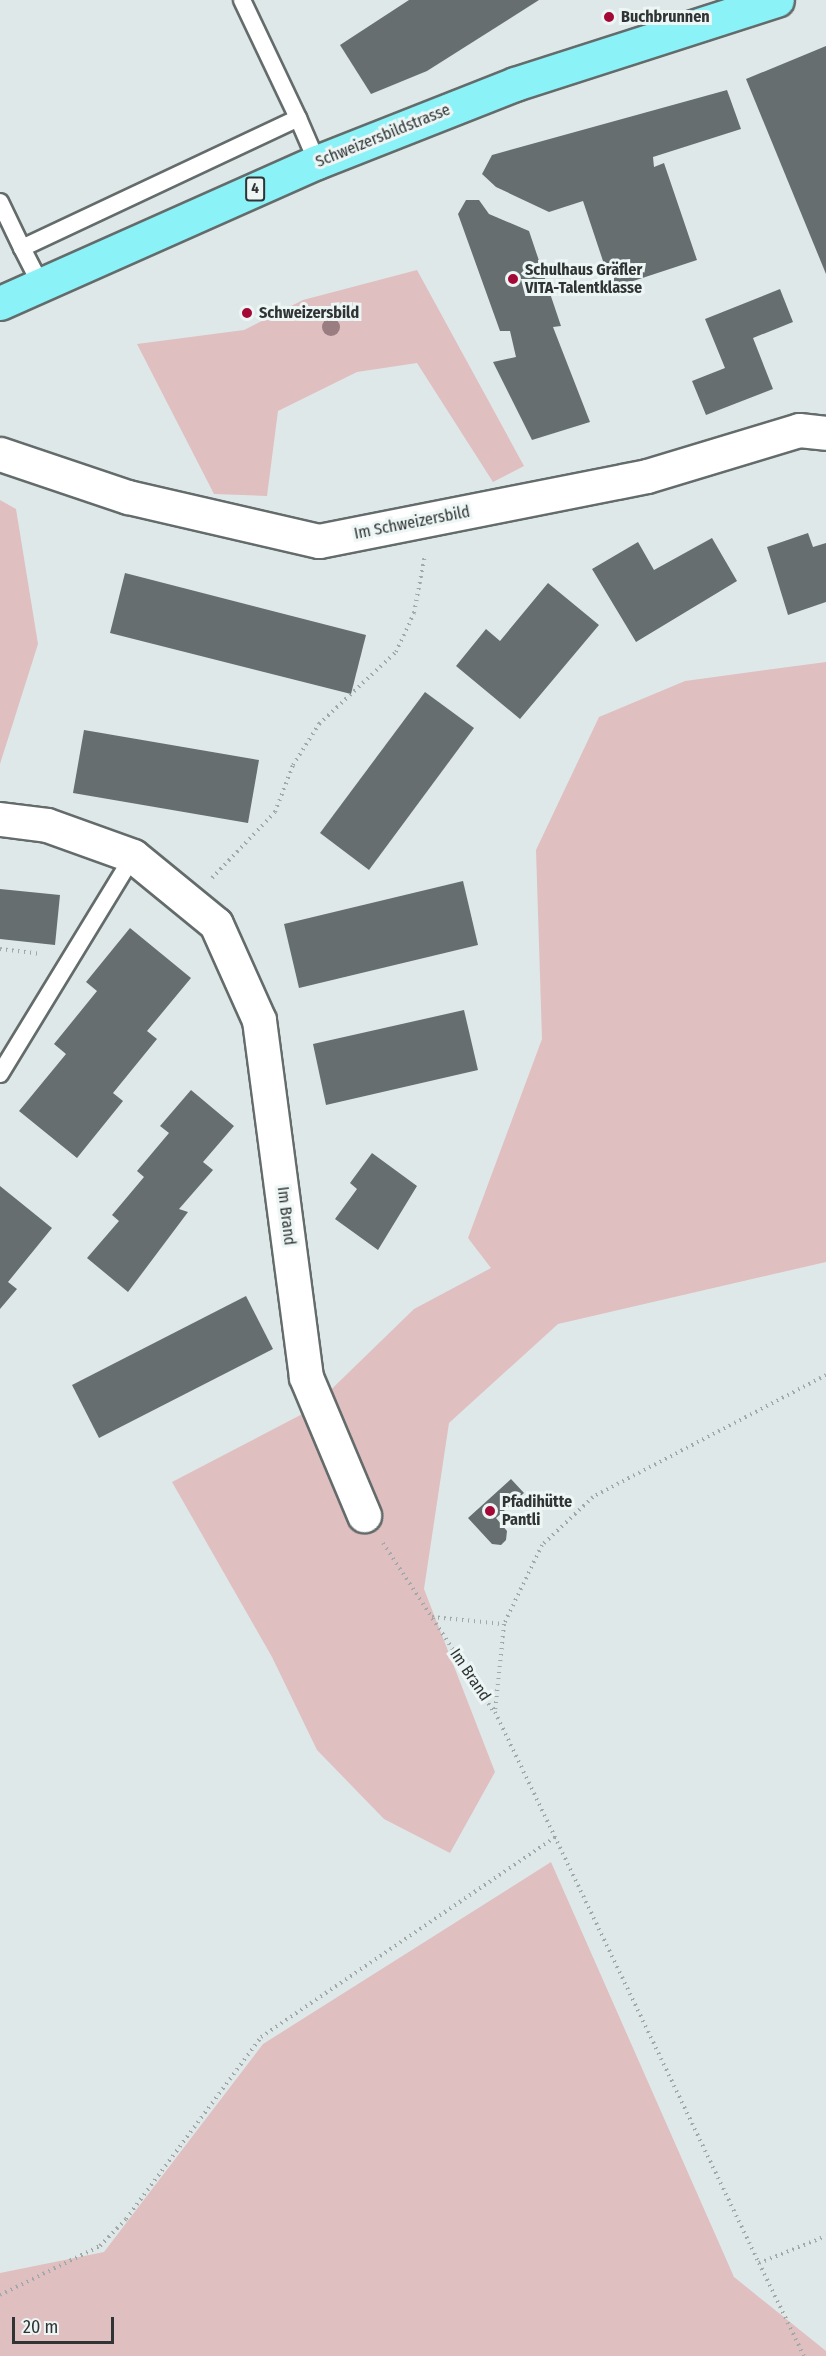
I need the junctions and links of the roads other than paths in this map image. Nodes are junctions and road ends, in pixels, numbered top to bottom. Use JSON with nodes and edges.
{"nodes":[{"id":1,"x":242,"y":0,"type":"edge"},
{"id":2,"x":777,"y":0,"type":"edge"},
{"id":3,"x":298,"y":117,"type":"junction"},
{"id":4,"x":317,"y":162,"type":"junction"},
{"id":5,"x":0,"y":202,"type":"edge"},
{"id":6,"x":22,"y":248,"type":"junction"},
{"id":7,"x":40,"y":285,"type":"junction"},
{"id":8,"x":0,"y":303,"type":"edge"},
{"id":9,"x":826,"y":433,"type":"edge"},
{"id":10,"x":0,"y":454,"type":"edge"},
{"id":11,"x":0,"y":819,"type":"edge"},
{"id":12,"x":133,"y":856,"type":"junction"},
{"id":13,"x":0,"y":1074,"type":"edge"},
{"id":14,"x":364,"y":1515,"type":"road end"}],
"edges":[{"from":1,"to":3,"type":"lane"},
{"from":2,"to":4,"type":"main road","name":"Schweizersbildstrasse","number":"4"},
{"from":3,"to":4,"type":"lane"},
{"from":3,"to":6,"type":"lane"},
{"from":4,"to":7,"type":"main road","name":"Schweizersbildstrasse","number":"4"},
{"from":5,"to":6,"type":"lane"},
{"from":6,"to":7,"type":"lane"},
{"from":7,"to":8,"type":"main road","name":"Schweizersbildstrasse","number":"4"},
{"from":9,"to":10,"type":"street","name":"Im Schweizersbild"},
{"from":11,"to":12,"type":"street","name":"Im Brand"},
{"from":12,"to":13,"type":"lane"},
{"from":12,"to":14,"type":"street","name":"Im Brand"}]}
